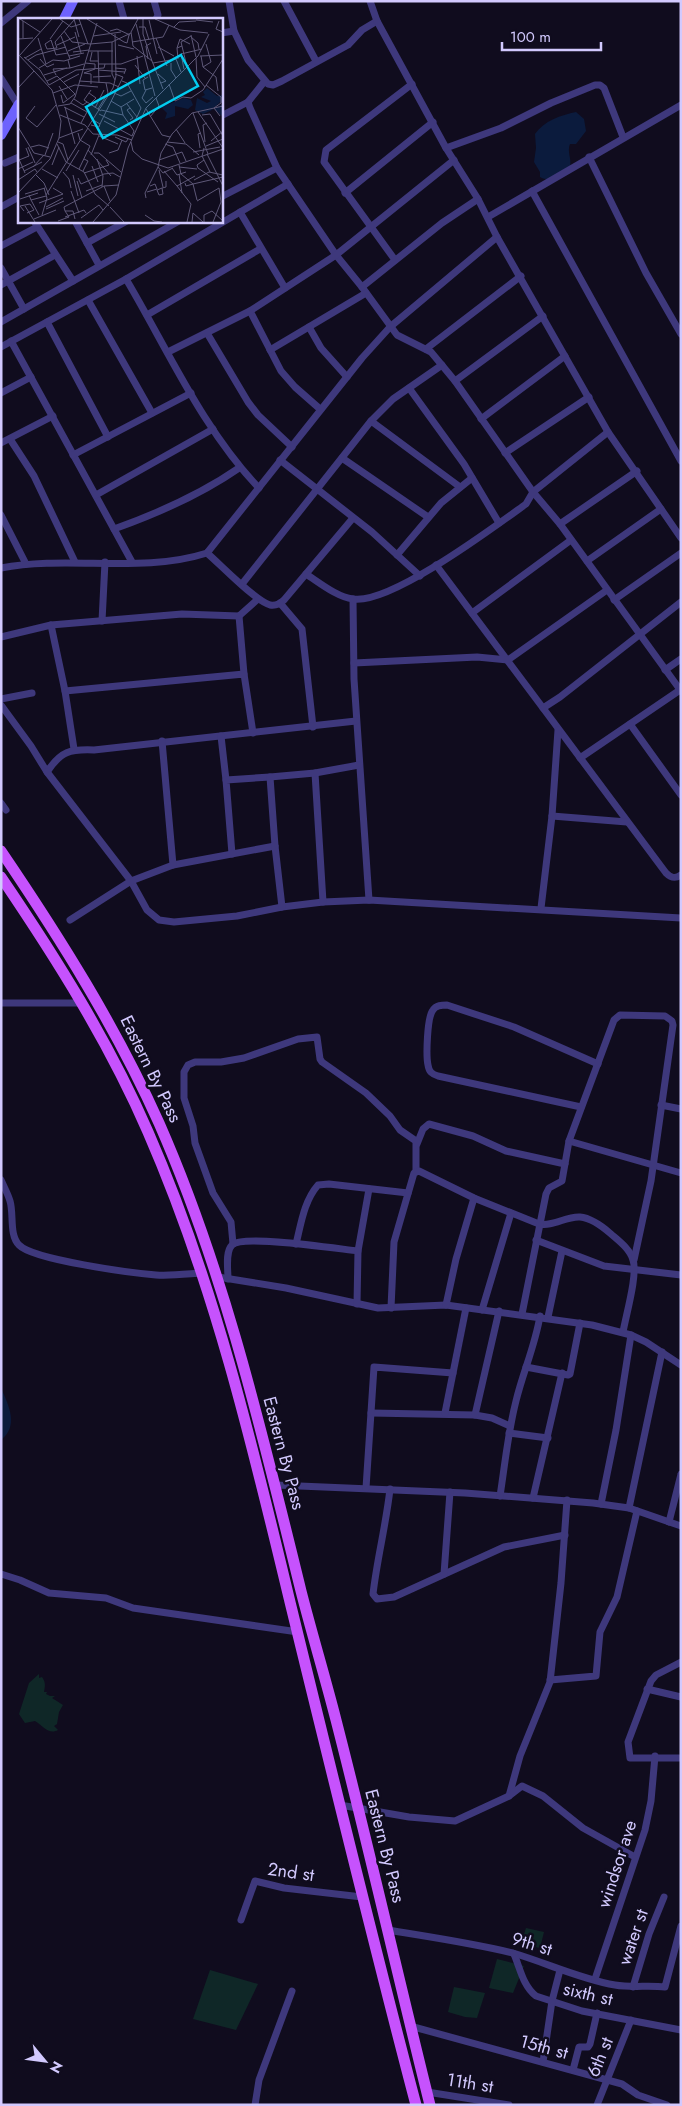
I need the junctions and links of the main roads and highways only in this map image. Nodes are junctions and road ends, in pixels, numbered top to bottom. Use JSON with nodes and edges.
{"nodes":[{"id":1,"x":1,"y":851,"type":"edge"},
{"id":2,"x":1,"y":877,"type":"edge"},
{"id":3,"x":416,"y":2105,"type":"edge"},
{"id":4,"x":430,"y":2105,"type":"edge"}],
"edges":[{"from":1,"to":4,"type":"main road","name":"Eastern By Pass"},
{"from":2,"to":3,"type":"main road","name":"Eastern By Pass"}]}
